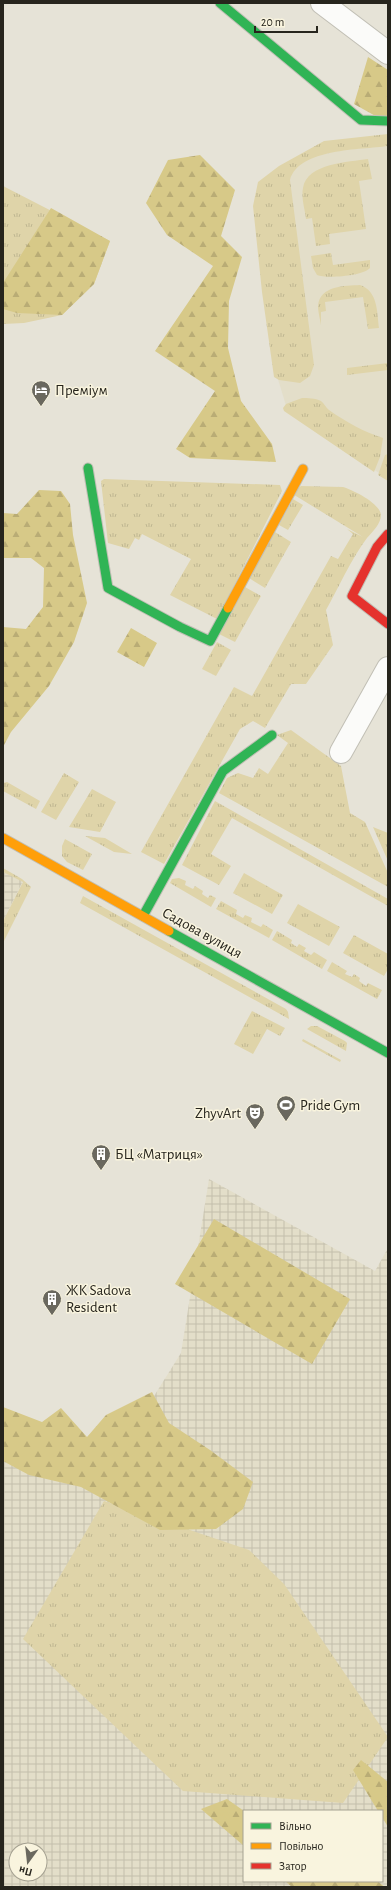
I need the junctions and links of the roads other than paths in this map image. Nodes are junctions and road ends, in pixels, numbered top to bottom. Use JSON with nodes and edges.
{"nodes":[{"id":1,"x":220,"y":3,"type":"edge"},
{"id":2,"x":322,"y":3,"type":"edge"},
{"id":3,"x":388,"y":53,"type":"edge"},
{"id":4,"x":388,"y":121,"type":"edge"},
{"id":5,"x":88,"y":468,"type":"dead end"},
{"id":6,"x":303,"y":469,"type":"dead end"},
{"id":7,"x":388,"y":534,"type":"edge"},
{"id":8,"x":388,"y":624,"type":"edge"},
{"id":9,"x":388,"y":668,"type":"edge"},
{"id":10,"x":272,"y":735,"type":"dead end"},
{"id":11,"x":341,"y":752,"type":"dead end"},
{"id":12,"x":3,"y":838,"type":"edge"},
{"id":13,"x":143,"y":916,"type":"junction"},
{"id":14,"x":388,"y":1053,"type":"edge"}],
"edges":[{"from":1,"to":4,"type":"street"},
{"from":2,"to":3,"type":"street"},
{"from":5,"to":6,"type":"street"},
{"from":7,"to":8,"type":"street"},
{"from":9,"to":11,"type":"street"},
{"from":10,"to":13,"type":"street"},
{"from":12,"to":13,"type":"street","name":"Садова вулиця"},
{"from":13,"to":14,"type":"street","name":"Садова вулиця"}]}
